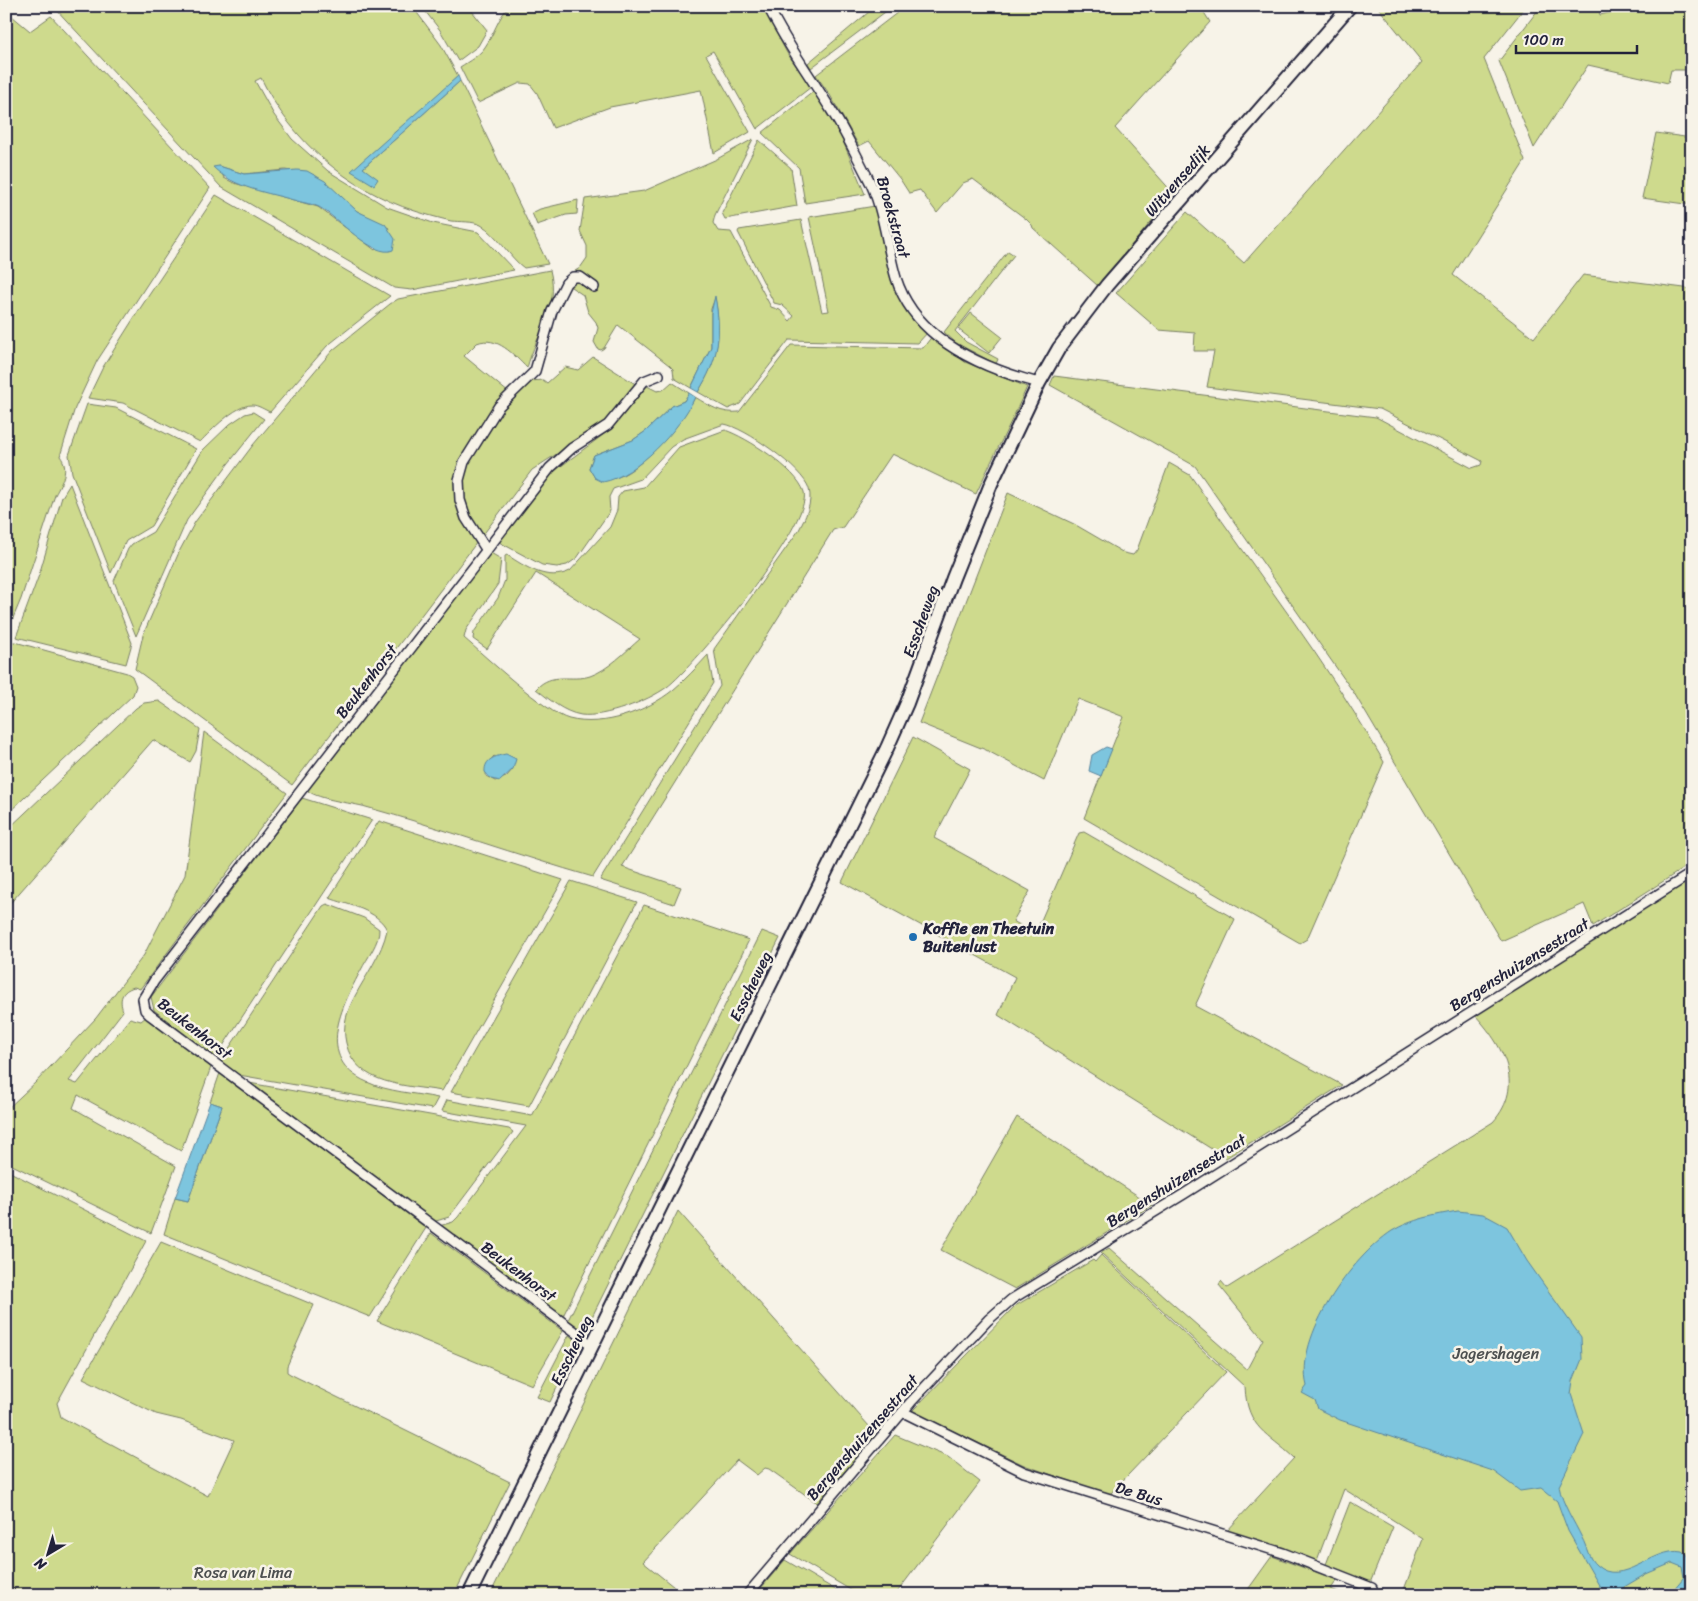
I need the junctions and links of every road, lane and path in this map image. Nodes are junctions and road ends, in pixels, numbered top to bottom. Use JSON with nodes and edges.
{"nodes":[{"id":1,"x":768,"y":6,"type":"edge"},
{"id":2,"x":1350,"y":6,"type":"edge"},
{"id":3,"x":594,"y":287,"type":"dead end"},
{"id":4,"x":658,"y":375,"type":"dead end"},
{"id":5,"x":1039,"y":383,"type":"junction"},
{"id":6,"x":486,"y":549,"type":"junction"},
{"id":7,"x":1692,"y":873,"type":"edge"},
{"id":8,"x":591,"y":1346,"type":"junction"},
{"id":9,"x":903,"y":1412,"type":"junction"},
{"id":10,"x":1372,"y":1588,"type":"dead end"},
{"id":11,"x":469,"y":1595,"type":"edge"},
{"id":12,"x":746,"y":1595,"type":"edge"}],
"edges":[{"from":1,"to":5,"type":"street","name":"Broekstraat"},
{"from":2,"to":5,"type":"street","name":"Witvensedijk"},
{"from":3,"to":6,"type":"street"},
{"from":4,"to":6,"type":"street","name":"Beukenhorst"},
{"from":5,"to":8,"type":"street","name":"Esscheweg"},
{"from":6,"to":8,"type":"street","name":"Beukenhorst"},
{"from":7,"to":9,"type":"street","name":"Bergenshuizensestraat"},
{"from":8,"to":11,"type":"street","name":"Esscheweg"},
{"from":9,"to":10,"type":"street","name":"De Bus"},
{"from":9,"to":12,"type":"street","name":"Bergenshuizensestraat"}]}
